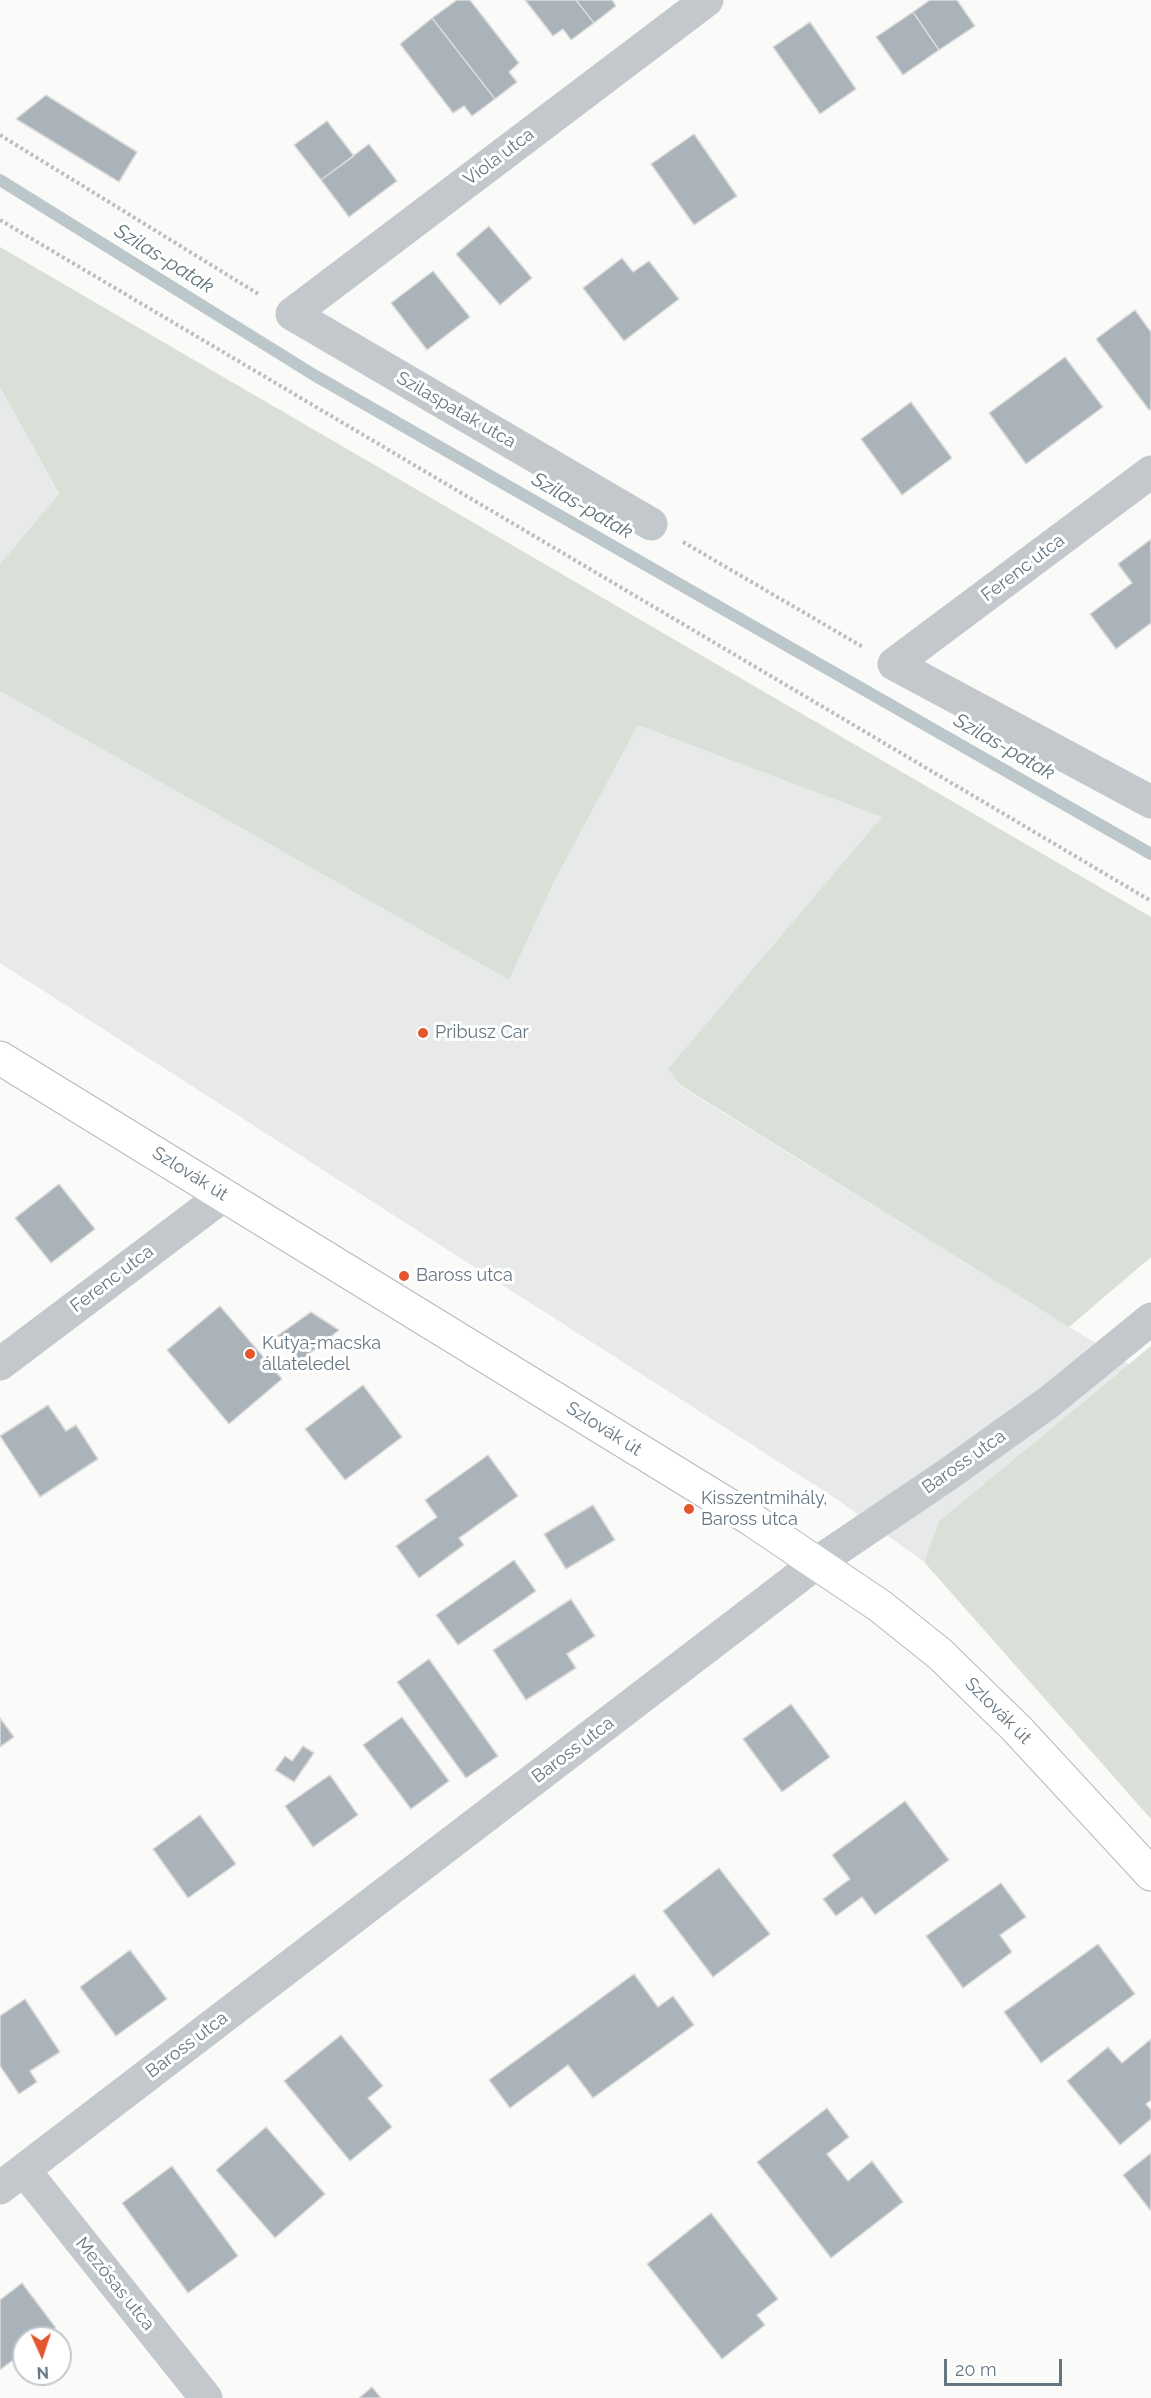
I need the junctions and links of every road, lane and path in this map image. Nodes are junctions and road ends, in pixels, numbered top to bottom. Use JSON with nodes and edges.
{"nodes":[{"id":1,"x":707,"y":0,"type":"edge"},
{"id":2,"x":0,"y":135,"type":"edge"},
{"id":3,"x":0,"y":220,"type":"edge"},
{"id":4,"x":292,"y":314,"type":"junction"},
{"id":5,"x":1151,"y":472,"type":"edge"},
{"id":6,"x":651,"y":524,"type":"joint"},
{"id":7,"x":894,"y":664,"type":"junction"},
{"id":8,"x":1151,"y":802,"type":"edge"},
{"id":9,"x":1151,"y":901,"type":"edge"},
{"id":10,"x":0,"y":1058,"type":"edge"},
{"id":11,"x":224,"y":1195,"type":"junction"},
{"id":12,"x":1151,"y":1319,"type":"edge"},
{"id":13,"x":0,"y":1364,"type":"edge"},
{"id":14,"x":818,"y":1562,"type":"junction"},
{"id":15,"x":1151,"y":1874,"type":"edge"},
{"id":16,"x":12,"y":2179,"type":"edge"},
{"id":17,"x":206,"y":2398,"type":"edge"}],
"edges":[{"from":1,"to":4,"type":"street","name":"Viola utca"},
{"from":2,"to":4,"type":"path"},
{"from":3,"to":9,"type":"path"},
{"from":4,"to":6,"type":"street","name":"Szilaspatak utca"},
{"from":5,"to":7,"type":"street","name":"Ferenc utca"},
{"from":6,"to":7,"type":"path"},
{"from":7,"to":8,"type":"street"},
{"from":10,"to":11,"type":"main road","name":"Szlovák út"},
{"from":11,"to":13,"type":"street","name":"Ferenc utca"},
{"from":11,"to":14,"type":"main road","name":"Szlovák út"},
{"from":12,"to":14,"type":"street","name":"Baross utca"},
{"from":14,"to":15,"type":"main road","name":"Szlovák út"},
{"from":14,"to":16,"type":"street","name":"Baross utca"},
{"from":16,"to":17,"type":"street","name":"Mezősas utca"}]}
